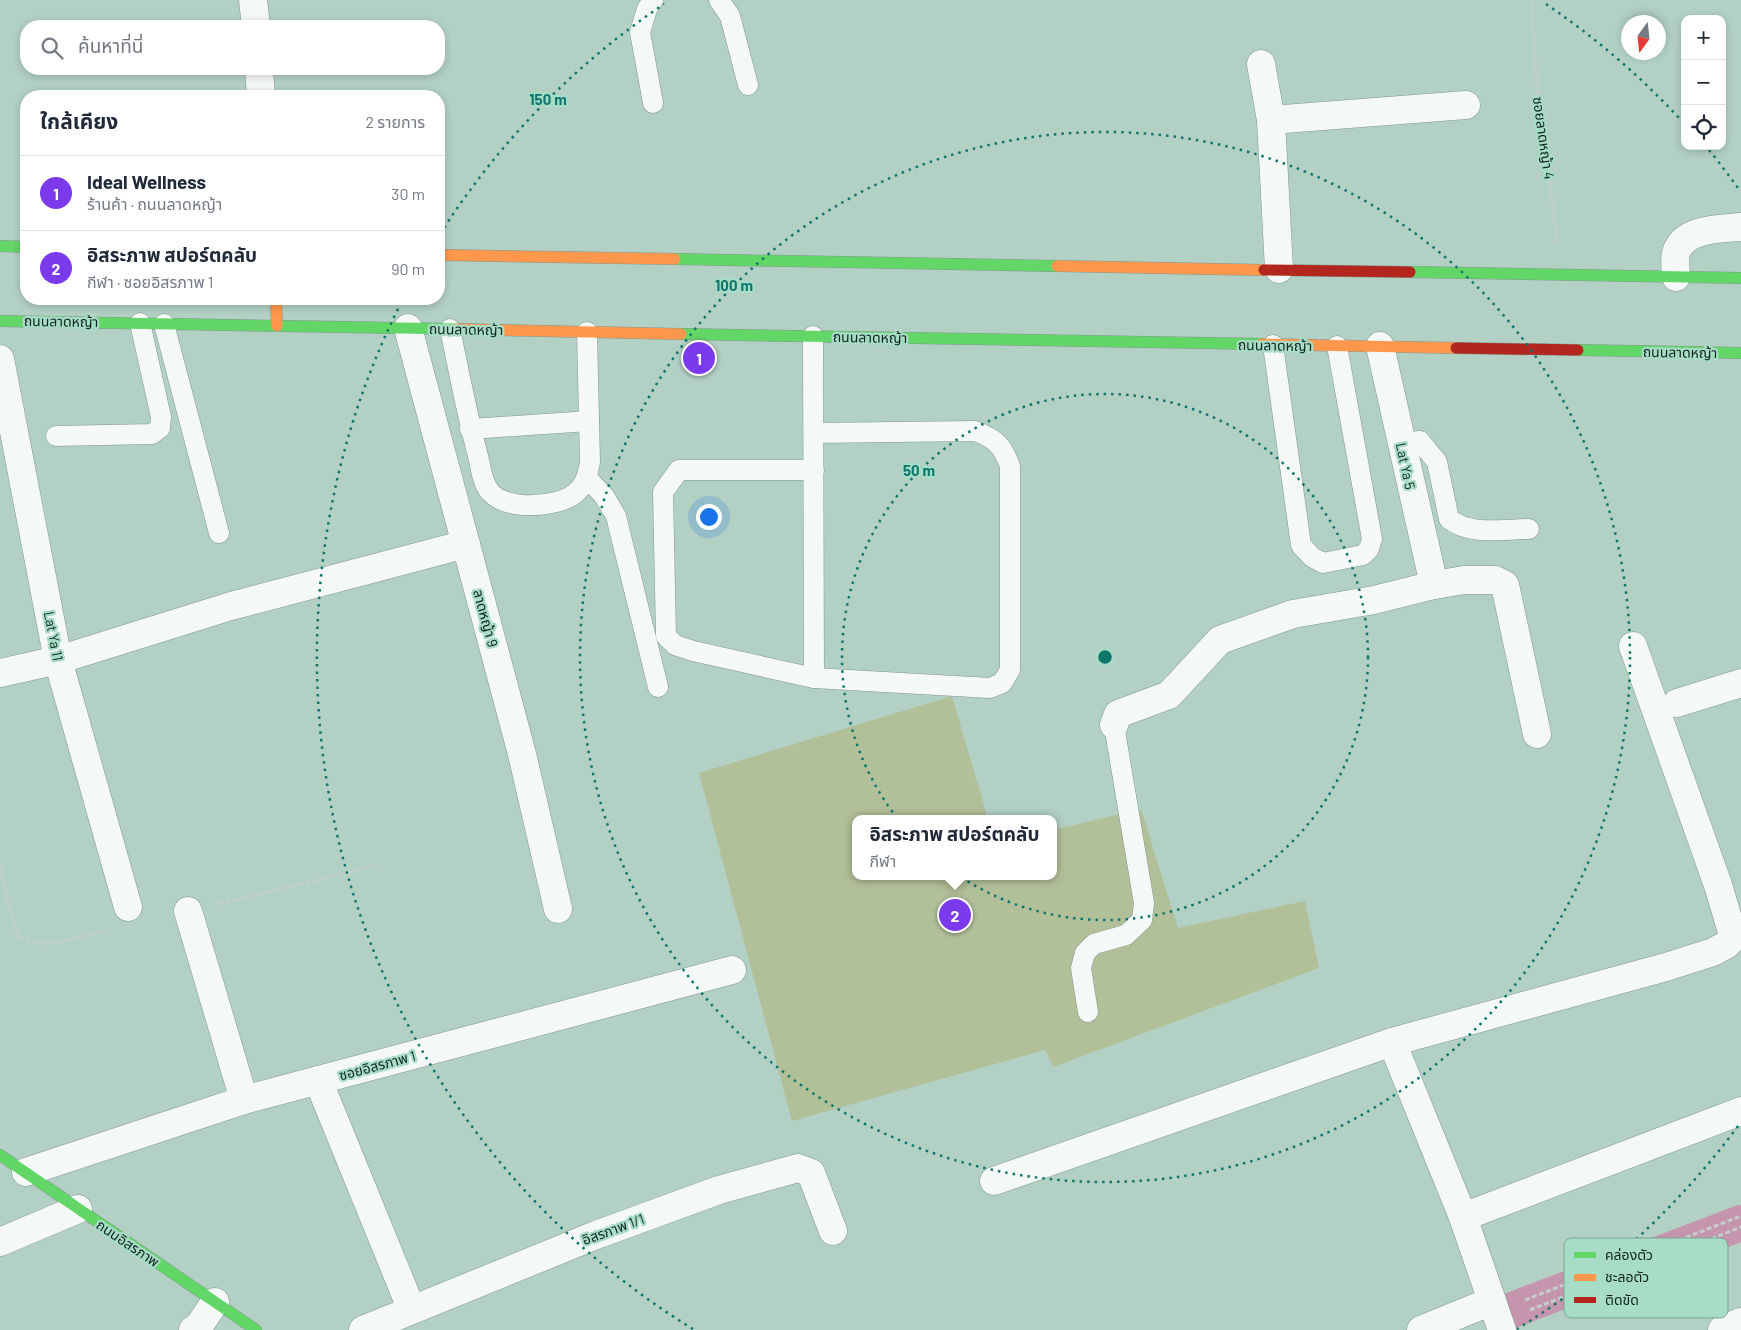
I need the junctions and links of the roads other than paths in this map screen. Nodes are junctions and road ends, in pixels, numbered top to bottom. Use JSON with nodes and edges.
{"nodes":[{"id":1,"x":253,"y":0,"type":"edge"},
{"id":2,"x":653,"y":0,"type":"edge"},
{"id":3,"x":719,"y":0,"type":"edge"},
{"id":4,"x":255,"y":20,"type":"edge"},
{"id":5,"x":1261,"y":64,"type":"dead end"},
{"id":6,"x":259,"y":75,"type":"edge"},
{"id":7,"x":748,"y":85,"type":"dead end"},
{"id":8,"x":261,"y":90,"type":"edge"},
{"id":9,"x":653,"y":103,"type":"dead end"},
{"id":10,"x":1466,"y":105,"type":"dead end"},
{"id":11,"x":1271,"y":120,"type":"junction"},
{"id":12,"x":1741,"y":227,"type":"edge"},
{"id":13,"x":0,"y":246,"type":"edge"},
{"id":14,"x":20,"y":247,"type":"edge"},
{"id":15,"x":445,"y":255,"type":"edge"},
{"id":16,"x":1279,"y":269,"type":"junction"},
{"id":17,"x":1676,"y":277,"type":"junction"},
{"id":18,"x":1741,"y":278,"type":"edge"},
{"id":19,"x":276,"y":305,"type":"edge"},
{"id":20,"x":0,"y":321,"type":"edge"},
{"id":21,"x":140,"y":323,"type":"junction"},
{"id":22,"x":164,"y":324,"type":"junction"},
{"id":23,"x":277,"y":326,"type":"junction"},
{"id":24,"x":408,"y":328,"type":"junction"},
{"id":25,"x":450,"y":329,"type":"junction"},
{"id":26,"x":586,"y":332,"type":"junction"},
{"id":27,"x":813,"y":336,"type":"junction"},
{"id":28,"x":1272,"y":344,"type":"junction"},
{"id":29,"x":1338,"y":346,"type":"junction"},
{"id":30,"x":1380,"y":346,"type":"junction"},
{"id":31,"x":1741,"y":353,"type":"edge"},
{"id":32,"x":0,"y":360,"type":"edge"},
{"id":33,"x":589,"y":421,"type":"junction"},
{"id":34,"x":470,"y":429,"type":"junction"},
{"id":35,"x":814,"y":433,"type":"junction"},
{"id":36,"x":56,"y":436,"type":"dead end"},
{"id":37,"x":1401,"y":443,"type":"junction"},
{"id":38,"x":814,"y":470,"type":"junction"},
{"id":39,"x":587,"y":478,"type":"junction"},
{"id":40,"x":1529,"y":529,"type":"dead end"},
{"id":41,"x":219,"y":533,"type":"dead end"},
{"id":42,"x":466,"y":544,"type":"junction"},
{"id":43,"x":1434,"y":585,"type":"junction"},
{"id":44,"x":1633,"y":646,"type":"dead end"},
{"id":45,"x":58,"y":660,"type":"junction"},
{"id":46,"x":0,"y":672,"type":"edge"},
{"id":47,"x":814,"y":678,"type":"junction"},
{"id":48,"x":1741,"y":683,"type":"edge"},
{"id":49,"x":658,"y":687,"type":"dead end"},
{"id":50,"x":1677,"y":702,"type":"dead end"},
{"id":51,"x":1114,"y":724,"type":"joint"},
{"id":52,"x":1537,"y":734,"type":"dead end"},
{"id":53,"x":128,"y":907,"type":"dead end"},
{"id":54,"x":558,"y":909,"type":"dead end"},
{"id":55,"x":188,"y":912,"type":"dead end"},
{"id":56,"x":732,"y":970,"type":"dead end"},
{"id":57,"x":1088,"y":1012,"type":"dead end"},
{"id":58,"x":1392,"y":1042,"type":"junction"},
{"id":59,"x":318,"y":1080,"type":"junction"},
{"id":60,"x":244,"y":1100,"type":"junction"},
{"id":61,"x":1741,"y":1111,"type":"edge"},
{"id":62,"x":0,"y":1155,"type":"edge"},
{"id":63,"x":26,"y":1172,"type":"junction"},
{"id":64,"x":994,"y":1181,"type":"dead end"},
{"id":65,"x":78,"y":1209,"type":"junction"},
{"id":66,"x":1463,"y":1217,"type":"junction"},
{"id":67,"x":833,"y":1231,"type":"dead end"},
{"id":68,"x":0,"y":1242,"type":"edge"},
{"id":69,"x":215,"y":1302,"type":"junction"},
{"id":70,"x":411,"y":1308,"type":"junction"},
{"id":71,"x":1496,"y":1315,"type":"edge"},
{"id":72,"x":1741,"y":1322,"type":"edge"},
{"id":73,"x":193,"y":1330,"type":"edge"},
{"id":74,"x":256,"y":1330,"type":"edge"},
{"id":75,"x":362,"y":1330,"type":"edge"},
{"id":76,"x":1421,"y":1330,"type":"edge"},
{"id":77,"x":1722,"y":1330,"type":"edge"}],
"edges":[{"from":1,"to":4,"type":"street"},
{"from":2,"to":9,"type":"lane"},
{"from":3,"to":7,"type":"lane"},
{"from":5,"to":11,"type":"street"},
{"from":6,"to":8,"type":"street"},
{"from":10,"to":11,"type":"street"},
{"from":11,"to":16,"type":"street"},
{"from":12,"to":17,"type":"street"},
{"from":13,"to":14,"type":"main road"},
{"from":15,"to":16,"type":"main road"},
{"from":16,"to":17,"type":"main road"},
{"from":17,"to":18,"type":"main road"},
{"from":19,"to":23,"type":"main road"},
{"from":20,"to":21,"type":"main road","name":"ถนนลาดหญ้า"},
{"from":21,"to":22,"type":"main road","name":"ถนนลาดหญ้า"},
{"from":21,"to":36,"type":"lane"},
{"from":22,"to":23,"type":"main road","name":"ถนนลาดหญ้า"},
{"from":22,"to":41,"type":"lane"},
{"from":23,"to":24,"type":"main road","name":"ถนนลาดหญ้า"},
{"from":24,"to":25,"type":"main road","name":"ถนนลาดหญ้า"},
{"from":24,"to":42,"type":"street","name":"ลาดหญ้า 9"},
{"from":25,"to":26,"type":"main road","name":"ถนนลาดหญ้า"},
{"from":25,"to":34,"type":"lane"},
{"from":26,"to":27,"type":"main road","name":"ถนนลาดหญ้า"},
{"from":26,"to":33,"type":"lane"},
{"from":27,"to":28,"type":"main road","name":"ถนนลาดหญ้า"},
{"from":27,"to":35,"type":"lane"},
{"from":28,"to":29,"type":"main road","name":"ถนนลาดหญ้า"},
{"from":28,"to":29,"type":"lane"},
{"from":29,"to":30,"type":"main road","name":"ถนนลาดหญ้า"},
{"from":30,"to":31,"type":"main road","name":"ถนนลาดหญ้า"},
{"from":30,"to":37,"type":"street","name":"Lat Ya 5"},
{"from":32,"to":45,"type":"street","name":"Lat Ya 11"},
{"from":33,"to":34,"type":"lane"},
{"from":33,"to":39,"type":"lane"},
{"from":34,"to":39,"type":"lane"},
{"from":35,"to":38,"type":"lane"},
{"from":35,"to":47,"type":"lane"},
{"from":37,"to":40,"type":"lane"},
{"from":37,"to":43,"type":"street","name":"Lat Ya 5"},
{"from":38,"to":47,"type":"lane"},
{"from":38,"to":47,"type":"lane"},
{"from":39,"to":49,"type":"lane"},
{"from":42,"to":45,"type":"street"},
{"from":42,"to":54,"type":"street","name":"ลาดหญ้า 9"},
{"from":43,"to":51,"type":"street"},
{"from":43,"to":52,"type":"street"},
{"from":44,"to":58,"type":"street"},
{"from":45,"to":46,"type":"street"},
{"from":45,"to":53,"type":"street","name":"Lat Ya 11"},
{"from":48,"to":50,"type":"street"},
{"from":51,"to":57,"type":"lane"},
{"from":55,"to":60,"type":"street"},
{"from":56,"to":59,"type":"street","name":"ซอยอิสรภาพ 1"},
{"from":58,"to":64,"type":"street"},
{"from":58,"to":66,"type":"street"},
{"from":59,"to":60,"type":"street","name":"ซอยอิสรภาพ 1"},
{"from":59,"to":70,"type":"street"},
{"from":60,"to":63,"type":"street","name":"ซอยอิสรภาพ 1"},
{"from":61,"to":66,"type":"street"},
{"from":62,"to":63,"type":"main road","name":"ถนนอิสรภาพ"},
{"from":63,"to":65,"type":"main road","name":"ถนนอิสรภาพ"},
{"from":65,"to":68,"type":"street"},
{"from":65,"to":69,"type":"main road","name":"ถนนอิสรภาพ"},
{"from":66,"to":71,"type":"street"},
{"from":67,"to":70,"type":"street","name":"อิสรภาพ 1/1"},
{"from":69,"to":73,"type":"street"},
{"from":69,"to":74,"type":"main road","name":"ถนนอิสรภาพ"},
{"from":70,"to":75,"type":"street","name":"อิสรภาพ 1/1"},
{"from":71,"to":76,"type":"street"},
{"from":72,"to":77,"type":"street"}]}
